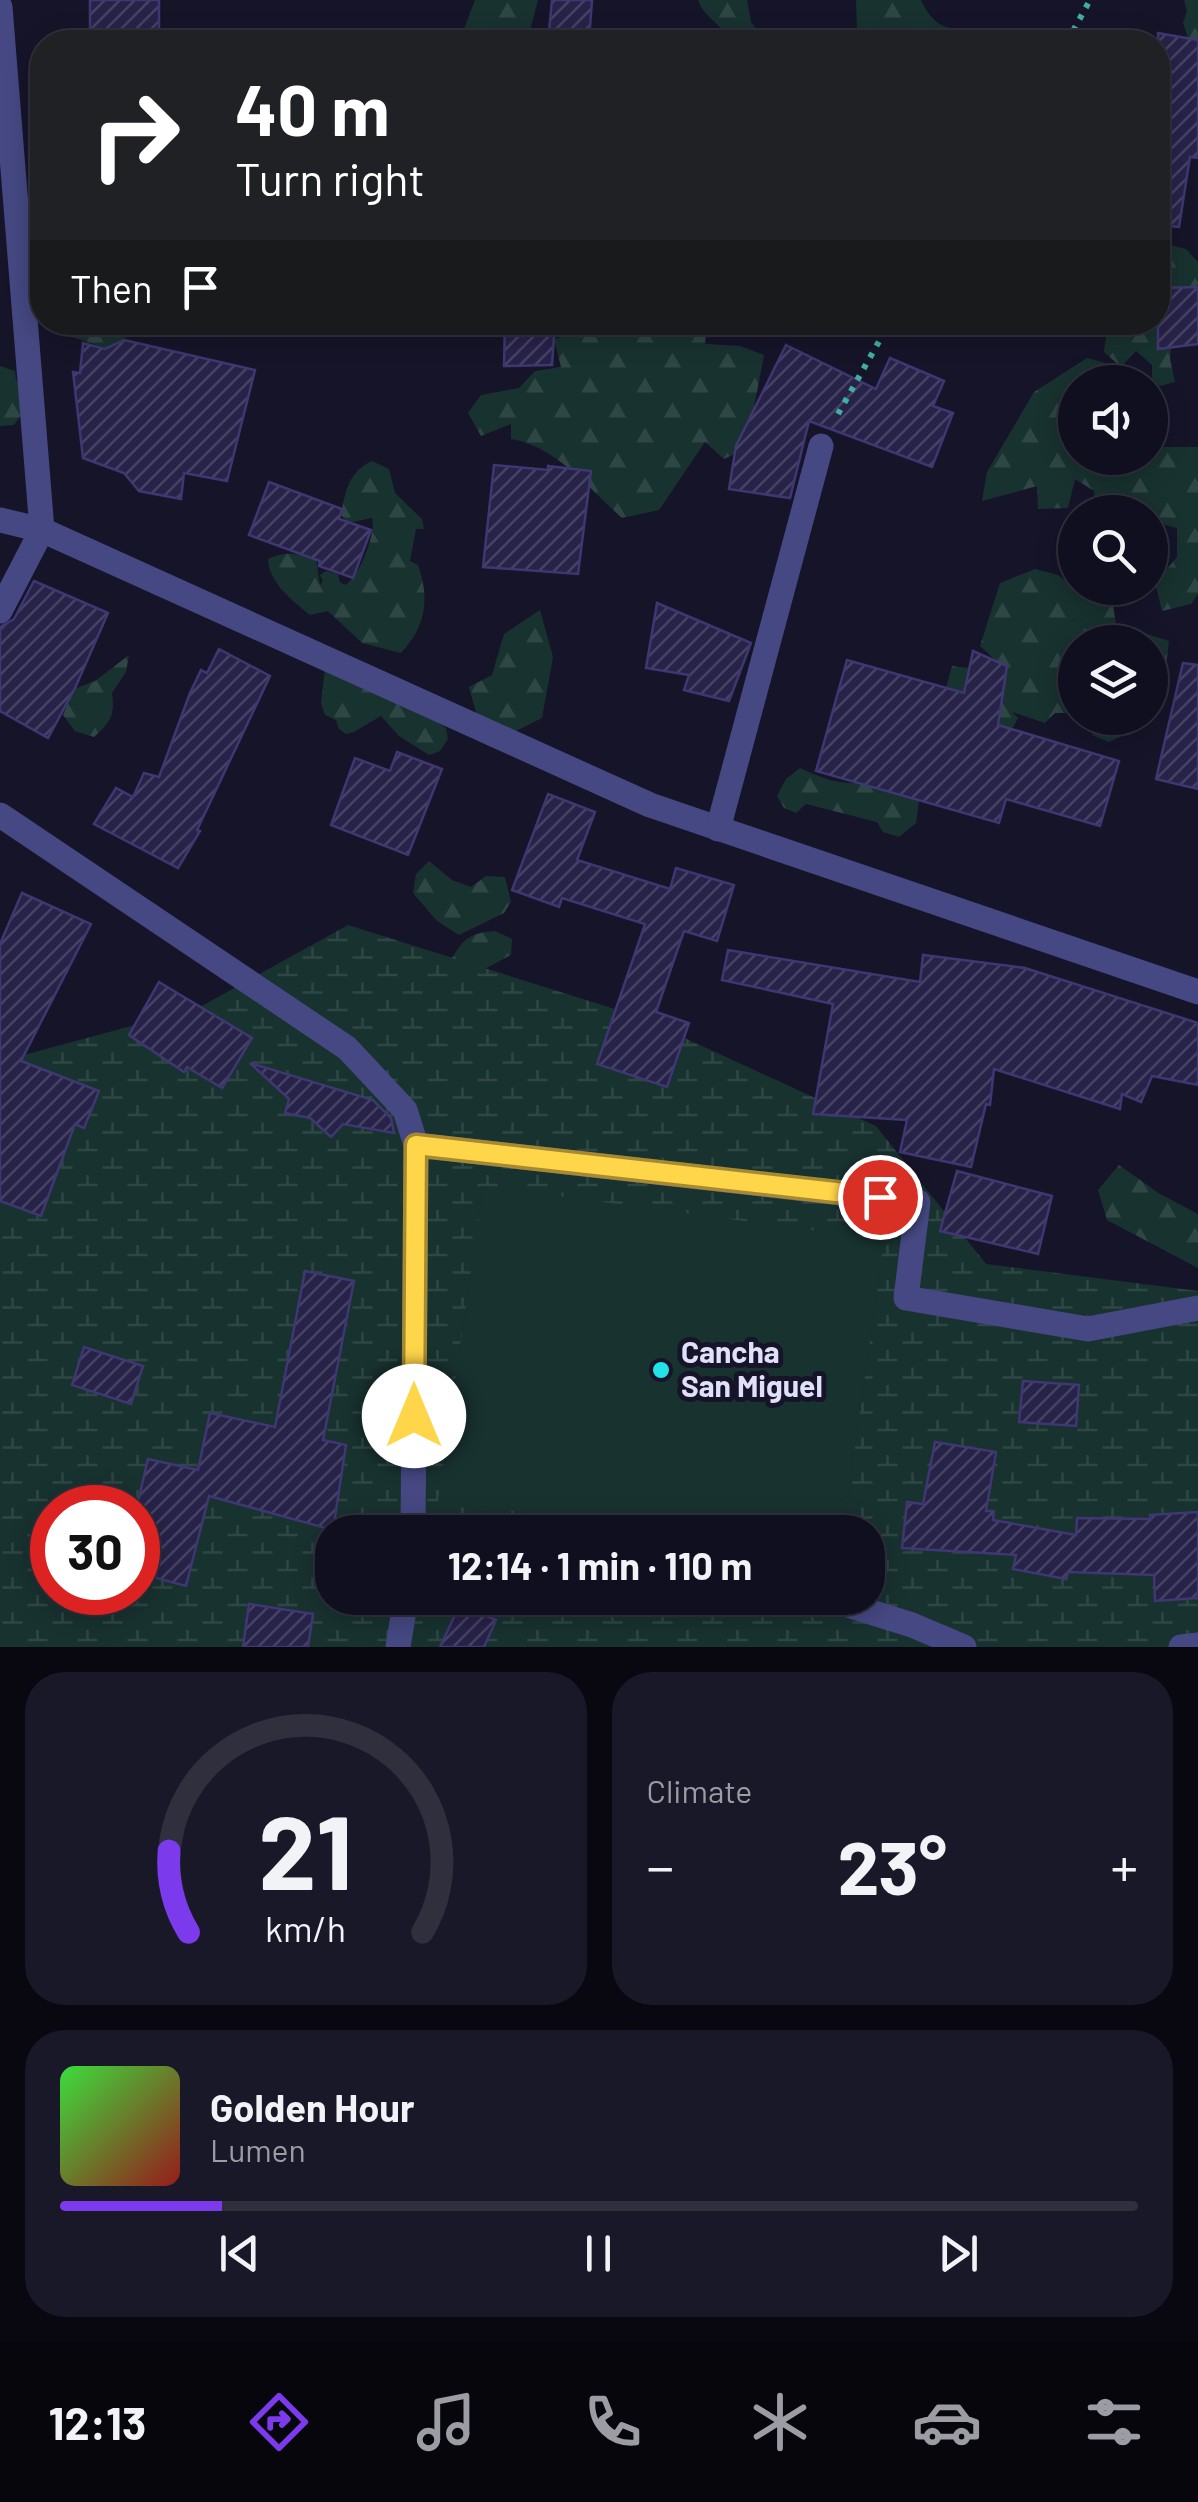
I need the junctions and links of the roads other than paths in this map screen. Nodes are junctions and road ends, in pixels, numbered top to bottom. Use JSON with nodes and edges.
{"nodes":[{"id":1,"x":0,"y":7,"type":"edge"},
{"id":2,"x":820,"y":446,"type":"road end"},
{"id":3,"x":0,"y":520,"type":"edge"},
{"id":4,"x":42,"y":530,"type":"junction"},
{"id":5,"x":0,"y":611,"type":"edge"},
{"id":6,"x":0,"y":815,"type":"edge"},
{"id":7,"x":718,"y":828,"type":"junction"},
{"id":8,"x":1198,"y":992,"type":"edge"},
{"id":9,"x":416,"y":1145,"type":"junction"},
{"id":10,"x":1198,"y":1308,"type":"edge"},
{"id":11,"x":413,"y":1515,"type":"edge"},
{"id":12,"x":403,"y":1615,"type":"edge"},
{"id":13,"x":878,"y":1615,"type":"edge"},
{"id":14,"x":1198,"y":1645,"type":"edge"},
{"id":15,"x":398,"y":1647,"type":"edge"},
{"id":16,"x":964,"y":1647,"type":"edge"},
{"id":17,"x":1182,"y":1647,"type":"edge"}],
"edges":[{"from":1,"to":4,"type":"street"},
{"from":2,"to":7,"type":"street"},
{"from":3,"to":4,"type":"street"},
{"from":4,"to":5,"type":"street"},
{"from":4,"to":7,"type":"street"},
{"from":6,"to":9,"type":"street"},
{"from":7,"to":8,"type":"street"},
{"from":9,"to":10,"type":"street"},
{"from":9,"to":11,"type":"street"},
{"from":12,"to":15,"type":"street"},
{"from":13,"to":16,"type":"street"},
{"from":14,"to":17,"type":"street"}]}
